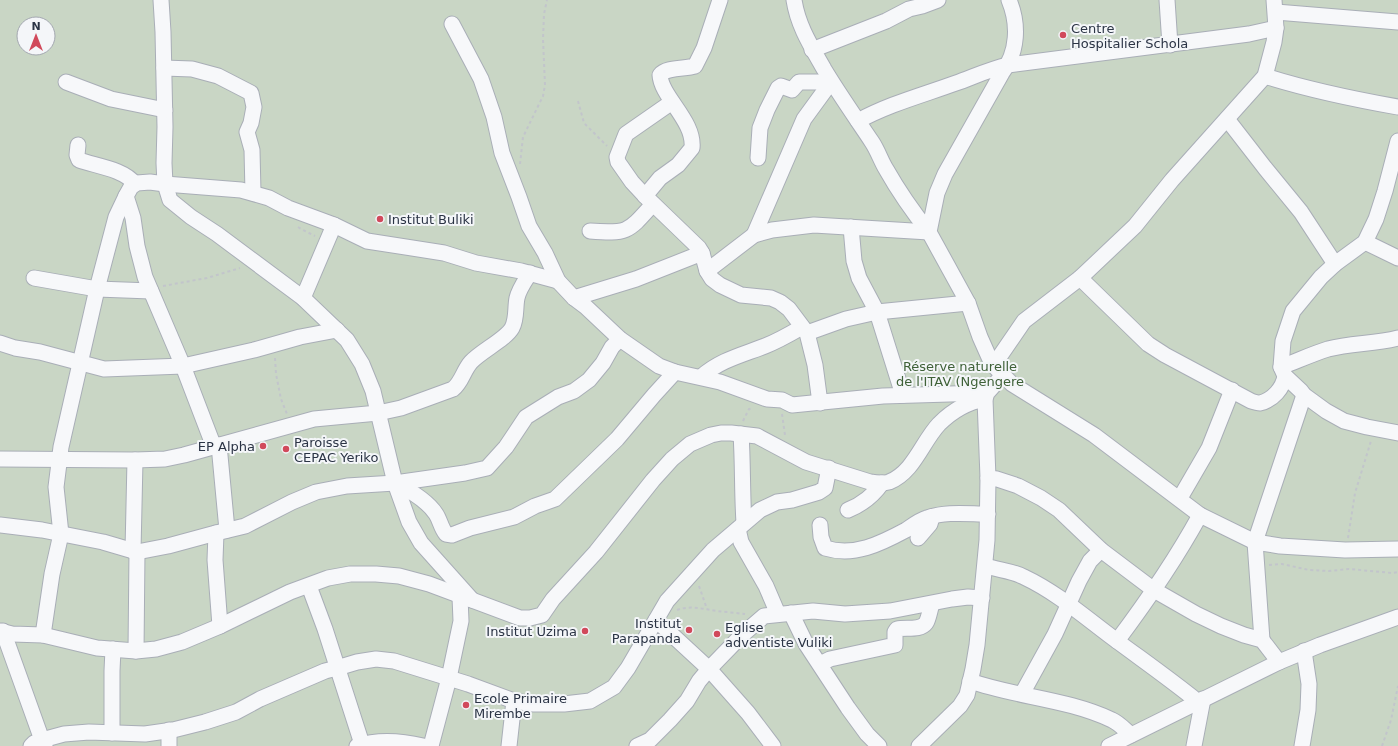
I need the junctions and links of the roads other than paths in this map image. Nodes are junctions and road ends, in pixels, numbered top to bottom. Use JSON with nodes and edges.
{"nodes":[{"id":1,"x":160,"y":0,"type":"edge"},
{"id":2,"x":720,"y":0,"type":"edge"},
{"id":3,"x":794,"y":0,"type":"edge"},
{"id":4,"x":938,"y":0,"type":"edge"},
{"id":5,"x":1009,"y":0,"type":"edge"},
{"id":6,"x":1167,"y":0,"type":"edge"},
{"id":7,"x":1275,"y":6,"type":"edge"},
{"id":8,"x":1398,"y":22,"type":"edge"},
{"id":9,"x":452,"y":24,"type":"dead end"},
{"id":10,"x":1276,"y":28,"type":"junction"},
{"id":11,"x":1170,"y":45,"type":"junction"},
{"id":12,"x":812,"y":50,"type":"junction"},
{"id":13,"x":1008,"y":65,"type":"junction"},
{"id":14,"x":164,"y":68,"type":"junction"},
{"id":15,"x":1265,"y":76,"type":"junction"},
{"id":16,"x":66,"y":82,"type":"dead end"},
{"id":17,"x":831,"y":82,"type":"junction"},
{"id":18,"x":672,"y":102,"type":"junction"},
{"id":19,"x":1398,"y":107,"type":"edge"},
{"id":20,"x":165,"y":110,"type":"junction"},
{"id":21,"x":1227,"y":119,"type":"junction"},
{"id":22,"x":858,"y":121,"type":"junction"},
{"id":23,"x":1398,"y":141,"type":"edge"},
{"id":24,"x":78,"y":145,"type":"dead end"},
{"id":25,"x":758,"y":158,"type":"dead end"},
{"id":26,"x":165,"y":184,"type":"junction"},
{"id":27,"x":131,"y":190,"type":"junction"},
{"id":28,"x":253,"y":193,"type":"junction"},
{"id":29,"x":1392,"y":193,"type":"edge"},
{"id":30,"x":649,"y":200,"type":"junction"},
{"id":31,"x":334,"y":225,"type":"junction"},
{"id":32,"x":851,"y":227,"type":"junction"},
{"id":33,"x":590,"y":231,"type":"dead end"},
{"id":34,"x":929,"y":232,"type":"junction"},
{"id":35,"x":754,"y":236,"type":"junction"},
{"id":36,"x":1365,"y":242,"type":"junction"},
{"id":37,"x":702,"y":253,"type":"junction"},
{"id":38,"x":1398,"y":258,"type":"edge"},
{"id":39,"x":1335,"y":264,"type":"junction"},
{"id":40,"x":706,"y":271,"type":"junction"},
{"id":41,"x":530,"y":273,"type":"junction"},
{"id":42,"x":34,"y":278,"type":"dead end"},
{"id":43,"x":1080,"y":278,"type":"junction"},
{"id":44,"x":558,"y":281,"type":"junction"},
{"id":45,"x":151,"y":289,"type":"junction"},
{"id":46,"x":97,"y":290,"type":"junction"},
{"id":47,"x":303,"y":298,"type":"junction"},
{"id":48,"x":574,"y":298,"type":"junction"},
{"id":49,"x":968,"y":303,"type":"junction"},
{"id":50,"x":877,"y":312,"type":"junction"},
{"id":51,"x":337,"y":330,"type":"junction"},
{"id":52,"x":804,"y":330,"type":"junction"},
{"id":53,"x":1398,"y":338,"type":"edge"},
{"id":54,"x":620,"y":339,"type":"junction"},
{"id":55,"x":0,"y":343,"type":"edge"},
{"id":56,"x":81,"y":363,"type":"junction"},
{"id":57,"x":992,"y":364,"type":"junction"},
{"id":58,"x":183,"y":366,"type":"junction"},
{"id":59,"x":1283,"y":371,"type":"junction"},
{"id":60,"x":675,"y":372,"type":"junction"},
{"id":61,"x":1004,"y":375,"type":"junction"},
{"id":62,"x":701,"y":377,"type":"junction"},
{"id":63,"x":1232,"y":390,"type":"junction"},
{"id":64,"x":903,"y":395,"type":"junction"},
{"id":65,"x":1304,"y":395,"type":"junction"},
{"id":66,"x":986,"y":396,"type":"junction"},
{"id":67,"x":820,"y":403,"type":"junction"},
{"id":68,"x":378,"y":413,"type":"junction"},
{"id":69,"x":736,"y":433,"type":"junction"},
{"id":70,"x":1398,"y":433,"type":"edge"},
{"id":71,"x":217,"y":446,"type":"junction"},
{"id":72,"x":0,"y":459,"type":"edge"},
{"id":73,"x":60,"y":460,"type":"junction"},
{"id":74,"x":135,"y":460,"type":"junction"},
{"id":75,"x":829,"y":468,"type":"junction"},
{"id":76,"x":988,"y":478,"type":"junction"},
{"id":77,"x":394,"y":483,"type":"junction"},
{"id":78,"x":882,"y":483,"type":"junction"},
{"id":79,"x":1180,"y":498,"type":"junction"},
{"id":80,"x":848,"y":510,"type":"dead end"},
{"id":81,"x":988,"y":514,"type":"junction"},
{"id":82,"x":1200,"y":515,"type":"junction"},
{"id":83,"x":932,"y":517,"type":"junction"},
{"id":84,"x":0,"y":525,"type":"edge"},
{"id":85,"x":820,"y":525,"type":"dead end"},
{"id":86,"x":741,"y":526,"type":"junction"},
{"id":87,"x":221,"y":531,"type":"junction"},
{"id":88,"x":61,"y":534,"type":"junction"},
{"id":89,"x":918,"y":538,"type":"dead end"},
{"id":90,"x":1255,"y":542,"type":"junction"},
{"id":91,"x":1398,"y":548,"type":"edge"},
{"id":92,"x":1101,"y":550,"type":"junction"},
{"id":93,"x":135,"y":551,"type":"junction"},
{"id":94,"x":986,"y":566,"type":"junction"},
{"id":95,"x":309,"y":586,"type":"junction"},
{"id":96,"x":1154,"y":590,"type":"junction"},
{"id":97,"x":982,"y":598,"type":"junction"},
{"id":98,"x":467,"y":599,"type":"junction"},
{"id":99,"x":932,"y":604,"type":"junction"},
{"id":100,"x":1068,"y":604,"type":"junction"},
{"id":101,"x":778,"y":614,"type":"junction"},
{"id":102,"x":658,"y":616,"type":"junction"},
{"id":103,"x":1398,"y":617,"type":"edge"},
{"id":104,"x":220,"y":626,"type":"junction"},
{"id":105,"x":2,"y":631,"type":"edge"},
{"id":106,"x":43,"y":635,"type":"junction"},
{"id":107,"x":1262,"y":640,"type":"junction"},
{"id":108,"x":1117,"y":642,"type":"junction"},
{"id":109,"x":113,"y":649,"type":"junction"},
{"id":110,"x":1304,"y":651,"type":"junction"},
{"id":111,"x":136,"y":652,"type":"junction"},
{"id":112,"x":1279,"y":662,"type":"junction"},
{"id":113,"x":820,"y":664,"type":"junction"},
{"id":114,"x":337,"y":668,"type":"junction"},
{"id":115,"x":709,"y":669,"type":"junction"},
{"id":116,"x":449,"y":678,"type":"junction"},
{"id":117,"x":970,"y":681,"type":"junction"},
{"id":118,"x":1022,"y":694,"type":"junction"},
{"id":119,"x":1200,"y":700,"type":"junction"},
{"id":120,"x":514,"y":701,"type":"junction"},
{"id":121,"x":169,"y":730,"type":"junction"},
{"id":122,"x":112,"y":734,"type":"junction"},
{"id":123,"x":1131,"y":735,"type":"junction"},
{"id":124,"x":39,"y":744,"type":"edge"},
{"id":125,"x":360,"y":745,"type":"edge"},
{"id":126,"x":169,"y":746,"type":"edge"},
{"id":127,"x":423,"y":746,"type":"edge"},
{"id":128,"x":430,"y":746,"type":"edge"},
{"id":129,"x":509,"y":746,"type":"edge"},
{"id":130,"x":637,"y":746,"type":"edge"},
{"id":131,"x":773,"y":746,"type":"edge"},
{"id":132,"x":879,"y":746,"type":"edge"},
{"id":133,"x":919,"y":746,"type":"edge"},
{"id":134,"x":1110,"y":746,"type":"edge"},
{"id":135,"x":1194,"y":746,"type":"edge"},
{"id":136,"x":1302,"y":746,"type":"edge"}],
"edges":[{"from":1,"to":14,"type":"street"},
{"from":2,"to":18,"type":"street"},
{"from":3,"to":12,"type":"street"},
{"from":4,"to":12,"type":"street"},
{"from":5,"to":13,"type":"street"},
{"from":6,"to":11,"type":"street"},
{"from":7,"to":8,"type":"street"},
{"from":7,"to":10,"type":"street"},
{"from":9,"to":44,"type":"street"},
{"from":10,"to":11,"type":"street"},
{"from":10,"to":15,"type":"street"},
{"from":11,"to":13,"type":"street"},
{"from":12,"to":17,"type":"street"},
{"from":13,"to":22,"type":"street"},
{"from":13,"to":34,"type":"street"},
{"from":14,"to":20,"type":"street"},
{"from":14,"to":28,"type":"street"},
{"from":15,"to":19,"type":"street"},
{"from":15,"to":21,"type":"street"},
{"from":16,"to":20,"type":"street"},
{"from":17,"to":22,"type":"street"},
{"from":17,"to":25,"type":"street"},
{"from":17,"to":35,"type":"street"},
{"from":18,"to":30,"type":"street"},
{"from":18,"to":30,"type":"street"},
{"from":20,"to":26,"type":"street"},
{"from":21,"to":39,"type":"street"},
{"from":21,"to":43,"type":"street"},
{"from":22,"to":34,"type":"street"},
{"from":23,"to":29,"type":"street"},
{"from":24,"to":27,"type":"street"},
{"from":26,"to":27,"type":"street"},
{"from":26,"to":28,"type":"street"},
{"from":26,"to":47,"type":"street"},
{"from":27,"to":45,"type":"street"},
{"from":27,"to":46,"type":"street"},
{"from":28,"to":31,"type":"street"},
{"from":29,"to":36,"type":"street"},
{"from":30,"to":33,"type":"street"},
{"from":30,"to":37,"type":"street"},
{"from":31,"to":41,"type":"street"},
{"from":31,"to":47,"type":"street"},
{"from":32,"to":34,"type":"street"},
{"from":32,"to":35,"type":"street"},
{"from":32,"to":50,"type":"street"},
{"from":34,"to":49,"type":"street"},
{"from":35,"to":40,"type":"street"},
{"from":36,"to":38,"type":"street"},
{"from":36,"to":39,"type":"street"},
{"from":37,"to":40,"type":"street"},
{"from":37,"to":48,"type":"street"},
{"from":39,"to":59,"type":"street"},
{"from":40,"to":52,"type":"street"},
{"from":41,"to":44,"type":"street"},
{"from":41,"to":68,"type":"street"},
{"from":42,"to":46,"type":"street"},
{"from":43,"to":57,"type":"street"},
{"from":43,"to":63,"type":"street"},
{"from":44,"to":48,"type":"street"},
{"from":45,"to":46,"type":"street"},
{"from":45,"to":58,"type":"street"},
{"from":46,"to":56,"type":"street"},
{"from":47,"to":51,"type":"street"},
{"from":48,"to":54,"type":"street"},
{"from":49,"to":50,"type":"street"},
{"from":49,"to":57,"type":"street"},
{"from":50,"to":52,"type":"street"},
{"from":50,"to":64,"type":"street"},
{"from":51,"to":58,"type":"street"},
{"from":51,"to":68,"type":"street"},
{"from":52,"to":62,"type":"street"},
{"from":52,"to":67,"type":"street"},
{"from":53,"to":59,"type":"street"},
{"from":54,"to":60,"type":"street"},
{"from":54,"to":77,"type":"street"},
{"from":55,"to":56,"type":"street"},
{"from":56,"to":58,"type":"street"},
{"from":56,"to":73,"type":"street"},
{"from":57,"to":61,"type":"street"},
{"from":58,"to":71,"type":"street"},
{"from":59,"to":63,"type":"street"},
{"from":59,"to":65,"type":"street"},
{"from":60,"to":62,"type":"street"},
{"from":60,"to":77,"type":"street"},
{"from":61,"to":66,"type":"street"},
{"from":61,"to":79,"type":"street"},
{"from":62,"to":67,"type":"street"},
{"from":63,"to":79,"type":"street"},
{"from":64,"to":66,"type":"street"},
{"from":64,"to":67,"type":"street"},
{"from":65,"to":70,"type":"street"},
{"from":65,"to":90,"type":"street"},
{"from":66,"to":76,"type":"street"},
{"from":66,"to":78,"type":"street"},
{"from":68,"to":71,"type":"street"},
{"from":68,"to":77,"type":"street"},
{"from":69,"to":75,"type":"street"},
{"from":69,"to":86,"type":"street"},
{"from":69,"to":98,"type":"street"},
{"from":71,"to":74,"type":"street"},
{"from":71,"to":87,"type":"street"},
{"from":72,"to":73,"type":"street"},
{"from":73,"to":74,"type":"street"},
{"from":73,"to":88,"type":"street"},
{"from":74,"to":93,"type":"street"},
{"from":75,"to":78,"type":"street"},
{"from":75,"to":86,"type":"street"},
{"from":76,"to":81,"type":"street"},
{"from":76,"to":92,"type":"street"},
{"from":77,"to":87,"type":"street"},
{"from":77,"to":98,"type":"street"},
{"from":78,"to":80,"type":"street"},
{"from":79,"to":82,"type":"street"},
{"from":81,"to":83,"type":"street"},
{"from":81,"to":94,"type":"street"},
{"from":82,"to":90,"type":"street"},
{"from":82,"to":96,"type":"street"},
{"from":83,"to":85,"type":"street"},
{"from":83,"to":89,"type":"street"},
{"from":84,"to":88,"type":"street"},
{"from":86,"to":101,"type":"street"},
{"from":86,"to":102,"type":"street"},
{"from":87,"to":93,"type":"street"},
{"from":87,"to":104,"type":"street"},
{"from":88,"to":93,"type":"street"},
{"from":88,"to":106,"type":"street"},
{"from":90,"to":91,"type":"street"},
{"from":90,"to":107,"type":"street"},
{"from":92,"to":96,"type":"street"},
{"from":92,"to":100,"type":"street"},
{"from":93,"to":111,"type":"street"},
{"from":94,"to":97,"type":"street"},
{"from":94,"to":100,"type":"street"},
{"from":95,"to":98,"type":"street"},
{"from":95,"to":104,"type":"street"},
{"from":95,"to":114,"type":"street"},
{"from":96,"to":107,"type":"street"},
{"from":96,"to":108,"type":"street"},
{"from":97,"to":99,"type":"street"},
{"from":97,"to":117,"type":"street"},
{"from":98,"to":116,"type":"street"},
{"from":99,"to":101,"type":"street"},
{"from":99,"to":113,"type":"street"},
{"from":100,"to":108,"type":"street"},
{"from":100,"to":118,"type":"street"},
{"from":101,"to":113,"type":"street"},
{"from":101,"to":115,"type":"street"},
{"from":102,"to":115,"type":"street"},
{"from":102,"to":120,"type":"street"},
{"from":103,"to":110,"type":"street"},
{"from":104,"to":111,"type":"street"},
{"from":105,"to":106,"type":"street"},
{"from":105,"to":124,"type":"street"},
{"from":106,"to":109,"type":"street"},
{"from":107,"to":112,"type":"street"},
{"from":108,"to":119,"type":"street"},
{"from":109,"to":111,"type":"street"},
{"from":109,"to":122,"type":"street"},
{"from":110,"to":112,"type":"street"},
{"from":110,"to":136,"type":"street"},
{"from":112,"to":119,"type":"street"},
{"from":113,"to":132,"type":"street"},
{"from":114,"to":116,"type":"street"},
{"from":114,"to":121,"type":"street"},
{"from":114,"to":125,"type":"street"},
{"from":115,"to":130,"type":"street"},
{"from":115,"to":131,"type":"street"},
{"from":116,"to":120,"type":"street"},
{"from":116,"to":128,"type":"street"},
{"from":117,"to":118,"type":"street"},
{"from":117,"to":133,"type":"street"},
{"from":118,"to":123,"type":"street"},
{"from":119,"to":123,"type":"street"},
{"from":119,"to":135,"type":"street"},
{"from":120,"to":129,"type":"street"},
{"from":121,"to":122,"type":"street"},
{"from":121,"to":126,"type":"street"},
{"from":122,"to":124,"type":"street"},
{"from":123,"to":134,"type":"street"},
{"from":125,"to":127,"type":"street"}]}
